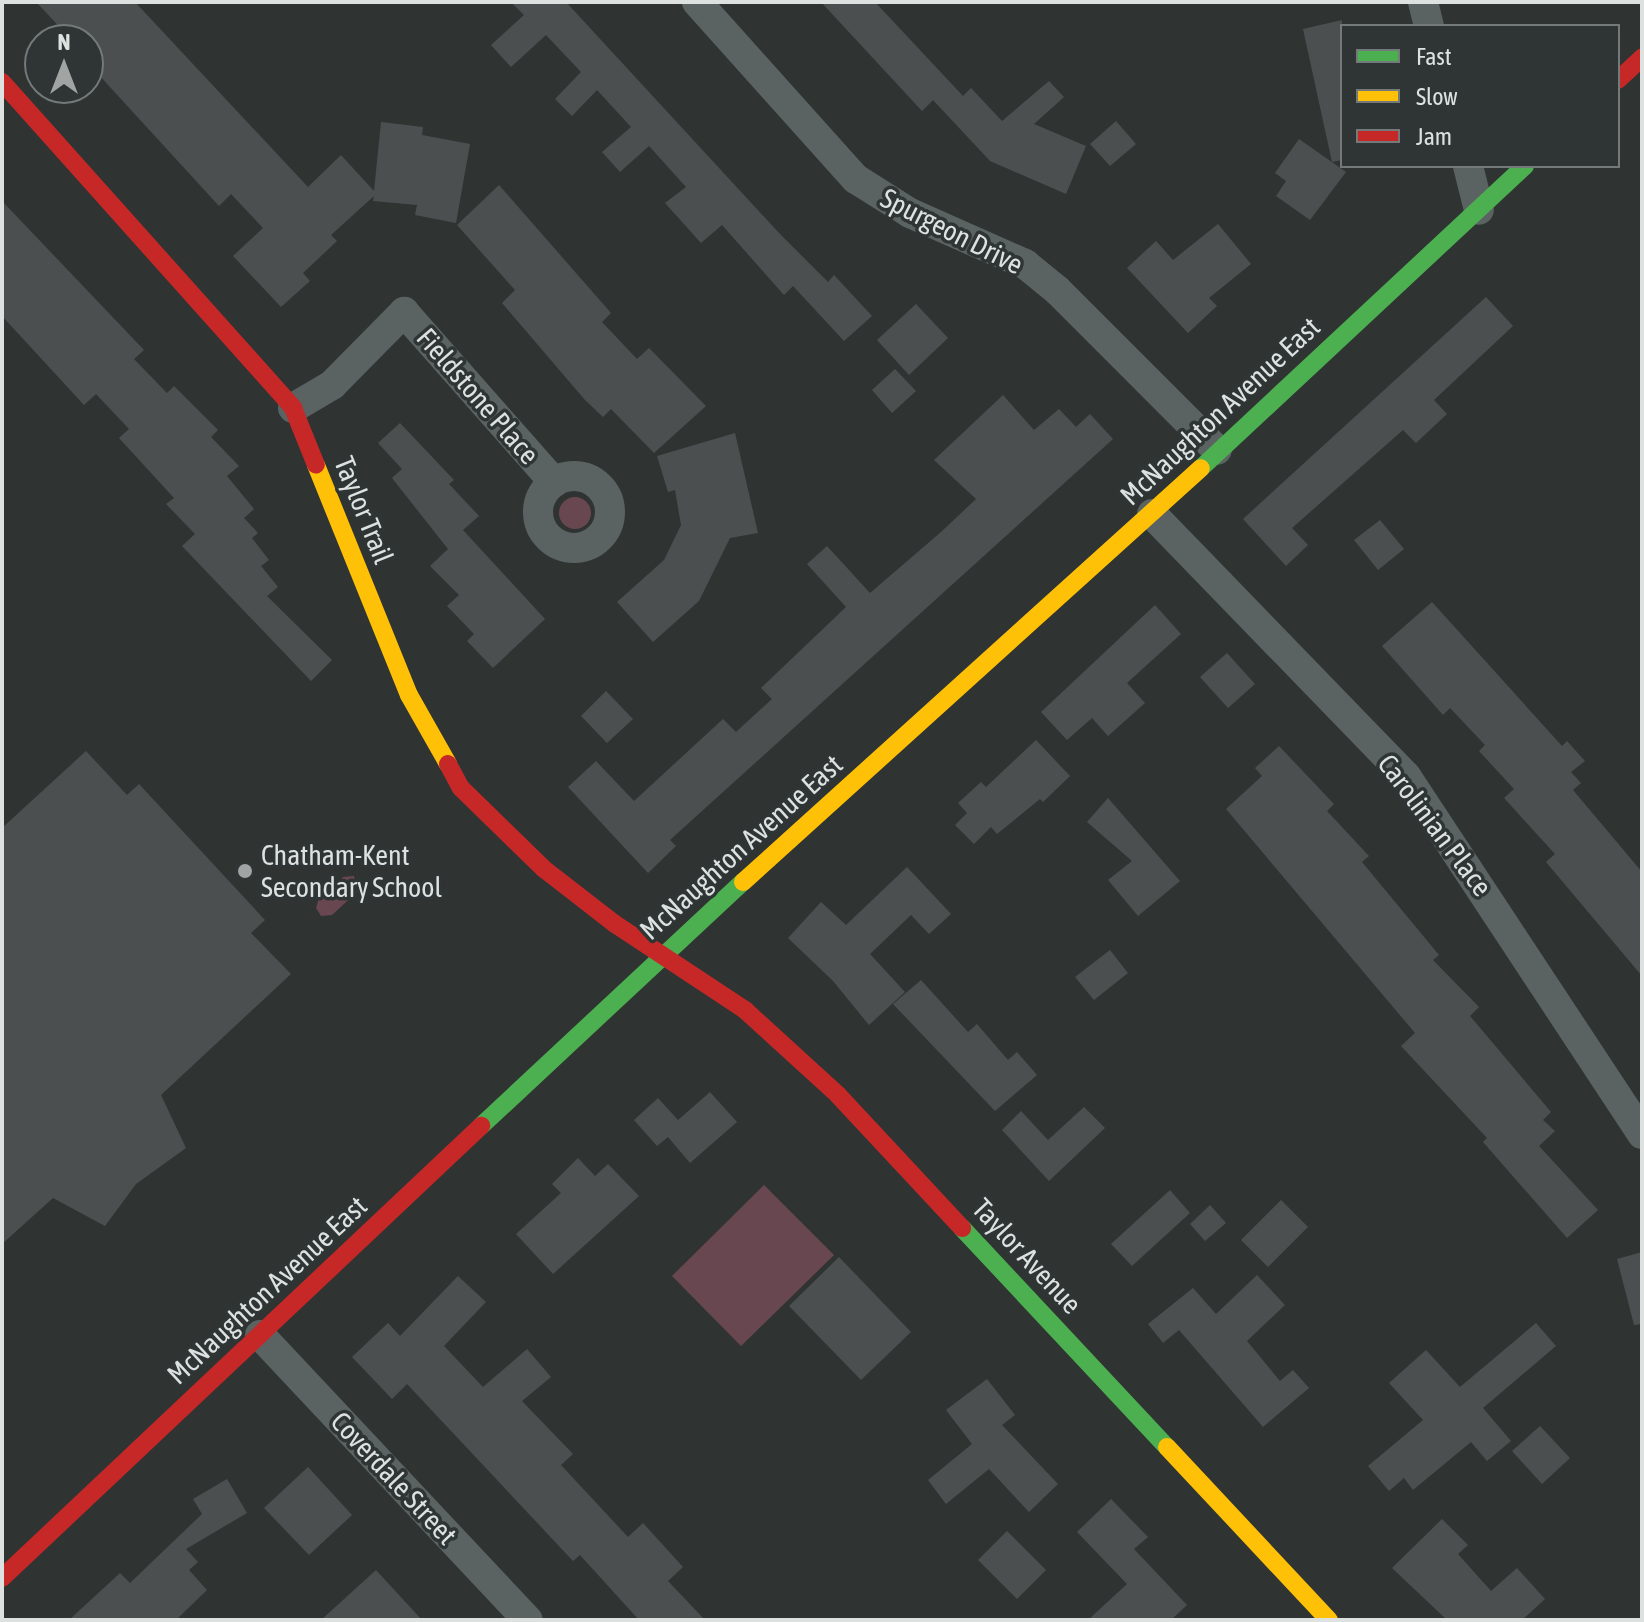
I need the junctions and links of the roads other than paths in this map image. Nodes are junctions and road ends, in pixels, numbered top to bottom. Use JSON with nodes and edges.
{"nodes":[{"id":1,"x":697,"y":2,"type":"edge"},
{"id":2,"x":1423,"y":2,"type":"edge"},
{"id":3,"x":1428,"y":24,"type":"edge"},
{"id":4,"x":1642,"y":58,"type":"edge"},
{"id":5,"x":1620,"y":78,"type":"edge"},
{"id":6,"x":2,"y":82,"type":"edge"},
{"id":7,"x":1468,"y":168,"type":"edge"},
{"id":8,"x":1523,"y":168,"type":"edge"},
{"id":9,"x":1479,"y":210,"type":"junction"},
{"id":10,"x":293,"y":408,"type":"junction"},
{"id":11,"x":1217,"y":450,"type":"junction"},
{"id":12,"x":554,"y":482,"type":"dead end"},
{"id":13,"x":1152,"y":514,"type":"junction"},
{"id":14,"x":663,"y":954,"type":"junction"},
{"id":15,"x":1642,"y":1134,"type":"edge"},
{"id":16,"x":260,"y":1335,"type":"junction"},
{"id":17,"x":2,"y":1578,"type":"edge"},
{"id":18,"x":528,"y":1620,"type":"edge"},
{"id":19,"x":1329,"y":1620,"type":"edge"}],
"edges":[{"from":1,"to":11,"type":"street","name":"Spurgeon Drive"},
{"from":2,"to":3,"type":"street"},
{"from":4,"to":5,"type":"main road"},
{"from":6,"to":10,"type":"main road","name":"Taylor Trail"},
{"from":7,"to":9,"type":"street"},
{"from":8,"to":9,"type":"main road","name":"McNaughton Avenue East"},
{"from":9,"to":11,"type":"main road","name":"McNaughton Avenue East"},
{"from":10,"to":12,"type":"street","name":"Fieldstone Place"},
{"from":10,"to":14,"type":"main road","name":"Taylor Trail"},
{"from":11,"to":13,"type":"main road","name":"McNaughton Avenue East"},
{"from":13,"to":14,"type":"main road","name":"McNaughton Avenue East"},
{"from":13,"to":15,"type":"street","name":"Carolinian Place"},
{"from":14,"to":16,"type":"main road","name":"McNaughton Avenue East"},
{"from":14,"to":19,"type":"main road","name":"Taylor Avenue"},
{"from":16,"to":17,"type":"main road","name":"McNaughton Avenue East"},
{"from":16,"to":18,"type":"street","name":"Coverdale Street"}]}
